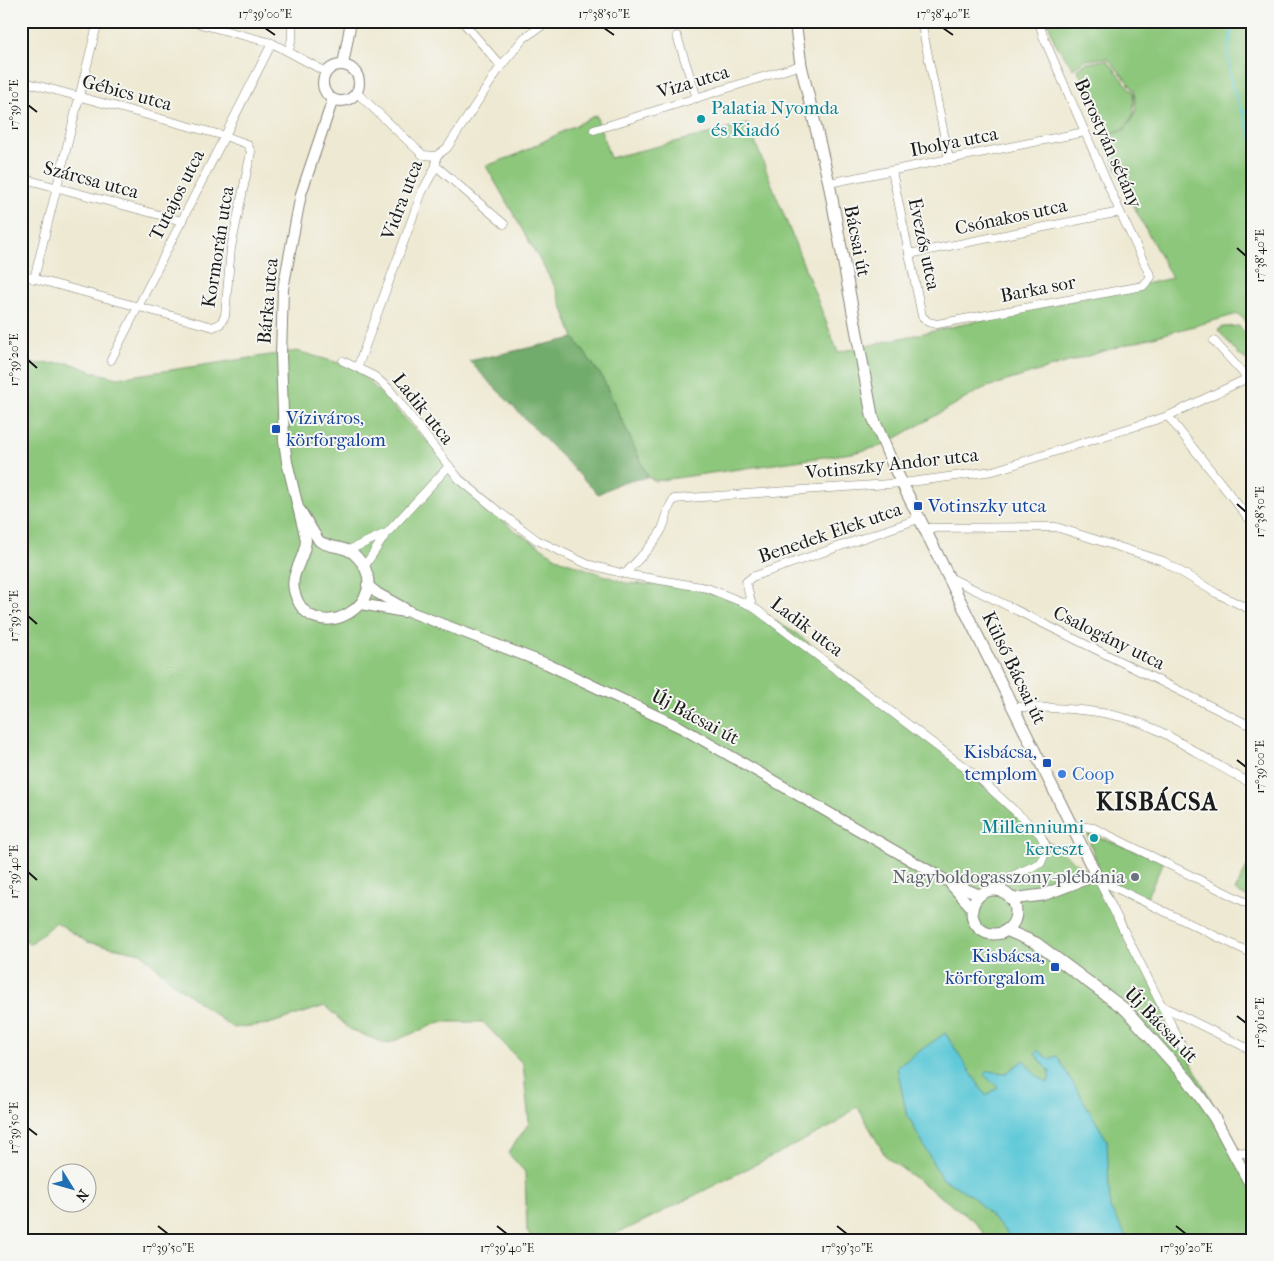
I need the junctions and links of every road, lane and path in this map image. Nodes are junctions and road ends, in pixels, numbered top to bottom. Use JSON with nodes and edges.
{"nodes":[{"id":1,"x":98,"y":21,"type":"edge"},
{"id":2,"x":189,"y":21,"type":"edge"},
{"id":3,"x":292,"y":21,"type":"edge"},
{"id":4,"x":351,"y":21,"type":"edge"},
{"id":5,"x":462,"y":21,"type":"edge"},
{"id":6,"x":549,"y":21,"type":"edge"},
{"id":7,"x":795,"y":21,"type":"edge"},
{"id":8,"x":921,"y":21,"type":"edge"},
{"id":9,"x":1039,"y":21,"type":"edge"},
{"id":10,"x":678,"y":36,"type":"dead end"},
{"id":11,"x":272,"y":43,"type":"junction"},
{"id":12,"x":289,"y":50,"type":"junction"},
{"id":13,"x":343,"y":65,"type":"junction"},
{"id":14,"x":801,"y":65,"type":"junction"},
{"id":15,"x":501,"y":66,"type":"junction"},
{"id":16,"x":326,"y":72,"type":"junction"},
{"id":17,"x":21,"y":81,"type":"edge"},
{"id":18,"x":356,"y":92,"type":"junction"},
{"id":19,"x":79,"y":97,"type":"junction"},
{"id":20,"x":697,"y":98,"type":"junction"},
{"id":21,"x":333,"y":99,"type":"junction"},
{"id":22,"x":594,"y":130,"type":"dead end"},
{"id":23,"x":1085,"y":132,"type":"junction"},
{"id":24,"x":225,"y":136,"type":"junction"},
{"id":25,"x":436,"y":156,"type":"junction"},
{"id":26,"x":949,"y":159,"type":"junction"},
{"id":27,"x":436,"y":166,"type":"junction"},
{"id":28,"x":892,"y":171,"type":"junction"},
{"id":29,"x":21,"y":178,"type":"edge"},
{"id":30,"x":829,"y":183,"type":"junction"},
{"id":31,"x":56,"y":188,"type":"junction"},
{"id":32,"x":1120,"y":212,"type":"junction"},
{"id":33,"x":182,"y":222,"type":"junction"},
{"id":34,"x":504,"y":224,"type":"dead end"},
{"id":35,"x":909,"y":254,"type":"junction"},
{"id":36,"x":21,"y":276,"type":"edge"},
{"id":37,"x":1151,"y":277,"type":"joint"},
{"id":38,"x":34,"y":279,"type":"junction"},
{"id":39,"x":139,"y":308,"type":"junction"},
{"id":40,"x":928,"y":322,"type":"joint"},
{"id":41,"x":1214,"y":341,"type":"dead end"},
{"id":42,"x":111,"y":360,"type":"dead end"},
{"id":43,"x":343,"y":361,"type":"dead end"},
{"id":44,"x":358,"y":366,"type":"junction"},
{"id":45,"x":1250,"y":381,"type":"edge"},
{"id":46,"x":1168,"y":416,"type":"junction"},
{"id":47,"x":893,"y":465,"type":"joint"},
{"id":48,"x":449,"y":466,"type":"junction"},
{"id":49,"x":903,"y":483,"type":"junction"},
{"id":50,"x":300,"y":510,"type":"junction"},
{"id":51,"x":923,"y":523,"type":"junction"},
{"id":52,"x":1253,"y":524,"type":"edge"},
{"id":53,"x":386,"y":534,"type":"junction"},
{"id":54,"x":330,"y":545,"type":"junction"},
{"id":55,"x":349,"y":550,"type":"junction"},
{"id":56,"x":300,"y":561,"type":"junction"},
{"id":57,"x":364,"y":567,"type":"junction"},
{"id":58,"x":625,"y":574,"type":"junction"},
{"id":59,"x":951,"y":578,"type":"junction"},
{"id":60,"x":367,"y":585,"type":"junction"},
{"id":61,"x":361,"y":604,"type":"junction"},
{"id":62,"x":752,"y":606,"type":"junction"},
{"id":63,"x":1253,"y":611,"type":"edge"},
{"id":64,"x":413,"y":613,"type":"junction"},
{"id":65,"x":1012,"y":707,"type":"junction"},
{"id":66,"x":1253,"y":727,"type":"edge"},
{"id":67,"x":1253,"y":784,"type":"edge"},
{"id":68,"x":1071,"y":825,"type":"junction"},
{"id":69,"x":1097,"y":878,"type":"junction"},
{"id":70,"x":947,"y":880,"type":"junction"},
{"id":71,"x":999,"y":891,"type":"junction"},
{"id":72,"x":980,"y":895,"type":"junction"},
{"id":73,"x":1043,"y":895,"type":"junction"},
{"id":74,"x":1011,"y":899,"type":"junction"},
{"id":75,"x":1253,"y":906,"type":"edge"},
{"id":76,"x":972,"y":908,"type":"junction"},
{"id":77,"x":1015,"y":915,"type":"junction"},
{"id":78,"x":1006,"y":930,"type":"junction"},
{"id":79,"x":1036,"y":943,"type":"junction"},
{"id":80,"x":1253,"y":954,"type":"edge"},
{"id":81,"x":1162,"y":1006,"type":"junction"},
{"id":82,"x":1183,"y":1048,"type":"dead end"},
{"id":83,"x":1253,"y":1050,"type":"edge"},
{"id":84,"x":1235,"y":1155,"type":"junction"},
{"id":85,"x":1253,"y":1156,"type":"edge"},
{"id":86,"x":1253,"y":1189,"type":"edge"}],
"edges":[{"from":1,"to":19,"type":"street"},
{"from":2,"to":11,"type":"street"},
{"from":3,"to":12,"type":"street"},
{"from":4,"to":13,"type":"street"},
{"from":5,"to":15,"type":"street"},
{"from":6,"to":15,"type":"street","name":"Vidra utca"},
{"from":7,"to":14,"type":"main road","name":"Bácsai út"},
{"from":8,"to":26,"type":"street"},
{"from":9,"to":23,"type":"street","name":"Borostyán sétány"},
{"from":10,"to":20,"type":"street"},
{"from":11,"to":12,"type":"street"},
{"from":11,"to":24,"type":"street","name":"Tutajos utca"},
{"from":12,"to":16,"type":"street"},
{"from":13,"to":16,"type":"street"},
{"from":13,"to":18,"type":"street"},
{"from":14,"to":20,"type":"street","name":"Viza utca"},
{"from":14,"to":30,"type":"main road","name":"Bácsai út"},
{"from":15,"to":25,"type":"street","name":"Vidra utca"},
{"from":16,"to":21,"type":"street"},
{"from":17,"to":19,"type":"street","name":"Gébics utca"},
{"from":18,"to":21,"type":"street"},
{"from":18,"to":25,"type":"street"},
{"from":19,"to":24,"type":"street","name":"Gébics utca"},
{"from":19,"to":31,"type":"street"},
{"from":20,"to":22,"type":"street","name":"Viza utca"},
{"from":21,"to":50,"type":"street","name":"Bárka utca"},
{"from":23,"to":26,"type":"street","name":"Ibolya utca"},
{"from":23,"to":32,"type":"street","name":"Borostyán sétány"},
{"from":24,"to":33,"type":"street","name":"Tutajos utca"},
{"from":24,"to":39,"type":"street","name":"Kormorán utca"},
{"from":25,"to":27,"type":"street","name":"Vidra utca"},
{"from":26,"to":28,"type":"street","name":"Ibolya utca"},
{"from":27,"to":34,"type":"street"},
{"from":27,"to":44,"type":"street","name":"Vidra utca"},
{"from":28,"to":30,"type":"street","name":"Ibolya utca"},
{"from":28,"to":35,"type":"street","name":"Evezős utca"},
{"from":29,"to":31,"type":"street","name":"Szárcsa utca"},
{"from":30,"to":47,"type":"main road","name":"Bácsai út"},
{"from":31,"to":33,"type":"street","name":"Szárcsa utca"},
{"from":31,"to":38,"type":"street"},
{"from":32,"to":35,"type":"street","name":"Csónakos utca"},
{"from":32,"to":37,"type":"street","name":"Borostyán sétány"},
{"from":33,"to":39,"type":"street","name":"Tutajos utca"},
{"from":35,"to":40,"type":"street","name":"Evezős utca"},
{"from":36,"to":38,"type":"street"},
{"from":37,"to":40,"type":"street","name":"Barka sor"},
{"from":38,"to":39,"type":"street"},
{"from":39,"to":42,"type":"street","name":"Tutajos utca"},
{"from":41,"to":45,"type":"street","name":"Votinszky Andor utca"},
{"from":43,"to":44,"type":"street","name":"Ladik utca"},
{"from":44,"to":48,"type":"street","name":"Ladik utca"},
{"from":45,"to":46,"type":"street","name":"Votinszky Andor utca"},
{"from":46,"to":49,"type":"street","name":"Votinszky Andor utca"},
{"from":46,"to":52,"type":"street"},
{"from":47,"to":49,"type":"main road","name":"Külső Bácsai út"},
{"from":48,"to":53,"type":"street","name":"Ladik utca"},
{"from":48,"to":58,"type":"street","name":"Ladik utca"},
{"from":49,"to":51,"type":"main road","name":"Külső Bácsai út"},
{"from":49,"to":58,"type":"street","name":"Votinszky Andor utca"},
{"from":50,"to":54,"type":"street"},
{"from":50,"to":56,"type":"street"},
{"from":51,"to":59,"type":"main road","name":"Külső Bácsai út"},
{"from":51,"to":62,"type":"street","name":"Benedek Elek utca"},
{"from":51,"to":63,"type":"street","name":"Benedek Elek utca"},
{"from":53,"to":55,"type":"street","name":"Ladik utca"},
{"from":53,"to":57,"type":"street","name":"Ladik utca"},
{"from":54,"to":55,"type":"street"},
{"from":54,"to":56,"type":"street"},
{"from":55,"to":57,"type":"street"},
{"from":56,"to":61,"type":"street"},
{"from":57,"to":60,"type":"street"},
{"from":58,"to":62,"type":"street","name":"Ladik utca"},
{"from":59,"to":65,"type":"main road","name":"Külső Bácsai út"},
{"from":59,"to":66,"type":"street","name":"Csalogány utca"},
{"from":60,"to":61,"type":"street"},
{"from":60,"to":64,"type":"street","name":"Új Bácsai út"},
{"from":61,"to":64,"type":"street","name":"Új Bácsai út"},
{"from":62,"to":71,"type":"street","name":"Ladik utca"},
{"from":64,"to":70,"type":"street","name":"Új Bácsai út"},
{"from":65,"to":67,"type":"street"},
{"from":65,"to":68,"type":"main road","name":"Külső Bácsai út"},
{"from":68,"to":69,"type":"main road","name":"Külső Bácsai út"},
{"from":68,"to":75,"type":"street"},
{"from":69,"to":73,"type":"main road"},
{"from":69,"to":80,"type":"street"},
{"from":69,"to":81,"type":"street","name":"Külső Bácsai út"},
{"from":70,"to":72,"type":"street","name":"Új Bácsai út"},
{"from":70,"to":76,"type":"street","name":"Új Bácsai út"},
{"from":71,"to":72,"type":"main road"},
{"from":71,"to":74,"type":"main road"},
{"from":72,"to":76,"type":"main road"},
{"from":73,"to":74,"type":"main road"},
{"from":73,"to":77,"type":"main road"},
{"from":74,"to":77,"type":"main road","name":"Új Bácsai út"},
{"from":76,"to":78,"type":"main road","name":"Új Bácsai út"},
{"from":77,"to":78,"type":"main road"},
{"from":77,"to":79,"type":"main road","name":"Új Bácsai út"},
{"from":78,"to":79,"type":"main road","name":"Új Bácsai út"},
{"from":79,"to":84,"type":"main road","name":"Új Bácsai út"},
{"from":81,"to":82,"type":"street","name":"Külső Bácsai út"},
{"from":81,"to":83,"type":"street"},
{"from":84,"to":85,"type":"street"},
{"from":84,"to":86,"type":"main road","name":"Új Bácsai út"}]}
